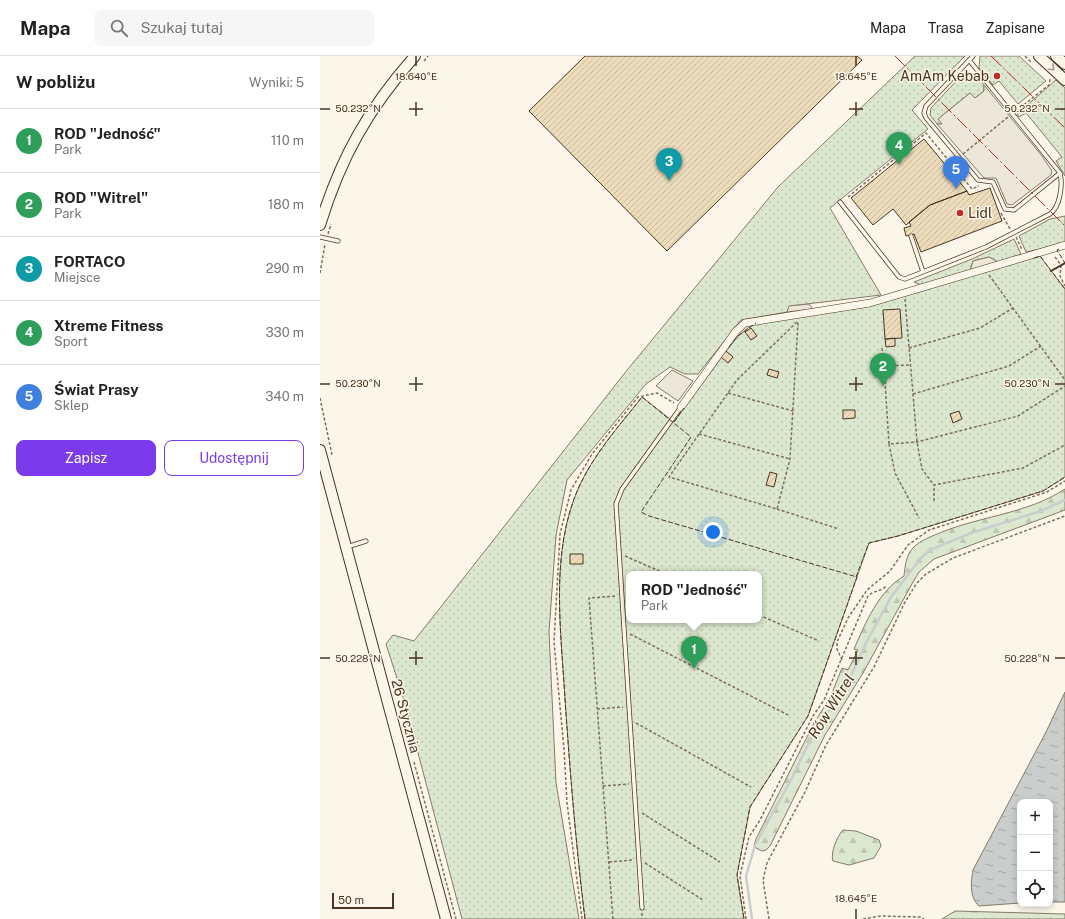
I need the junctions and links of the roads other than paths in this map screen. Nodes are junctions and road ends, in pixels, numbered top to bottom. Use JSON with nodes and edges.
{"nodes":[{"id":1,"x":973,"y":56,"type":"edge"},
{"id":2,"x":1039,"y":56,"type":"edge"},
{"id":3,"x":1056,"y":56,"type":"edge"},
{"id":4,"x":419,"y":59,"type":"edge"},
{"id":5,"x":969,"y":60,"type":"junction"},
{"id":6,"x":1065,"y":64,"type":"edge"},
{"id":7,"x":1065,"y":80,"type":"edge"},
{"id":8,"x":1060,"y":173,"type":"junction"},
{"id":9,"x":840,"y":202,"type":"dead end"},
{"id":10,"x":320,"y":225,"type":"edge"},
{"id":11,"x":911,"y":236,"type":"dead end"},
{"id":12,"x":320,"y":237,"type":"edge"},
{"id":13,"x":338,"y":241,"type":"dead end"},
{"id":14,"x":1065,"y":245,"type":"edge"},
{"id":15,"x":923,"y":272,"type":"junction"},
{"id":16,"x":681,"y":407,"type":"joint"},
{"id":17,"x":320,"y":450,"type":"edge"},
{"id":18,"x":366,"y":541,"type":"dead end"},
{"id":19,"x":346,"y":547,"type":"junction"},
{"id":20,"x":642,"y":908,"type":"dead end"},
{"id":21,"x":446,"y":919,"type":"edge"}],
"edges":[{"from":1,"to":5,"type":"lane"},
{"from":2,"to":7,"type":"street","one_way":true},
{"from":3,"to":6,"type":"street"},
{"from":4,"to":10,"type":"street"},
{"from":5,"to":8,"type":"lane"},
{"from":5,"to":8,"type":"lane"},
{"from":8,"to":15,"type":"lane"},
{"from":9,"to":15,"type":"lane"},
{"from":11,"to":15,"type":"lane"},
{"from":12,"to":13,"type":"lane"},
{"from":14,"to":16,"type":"street"},
{"from":16,"to":20,"type":"lane"},
{"from":17,"to":19,"type":"street","name":"26 Stycznia"},
{"from":18,"to":19,"type":"lane"},
{"from":19,"to":21,"type":"street","name":"26 Stycznia"}]}
